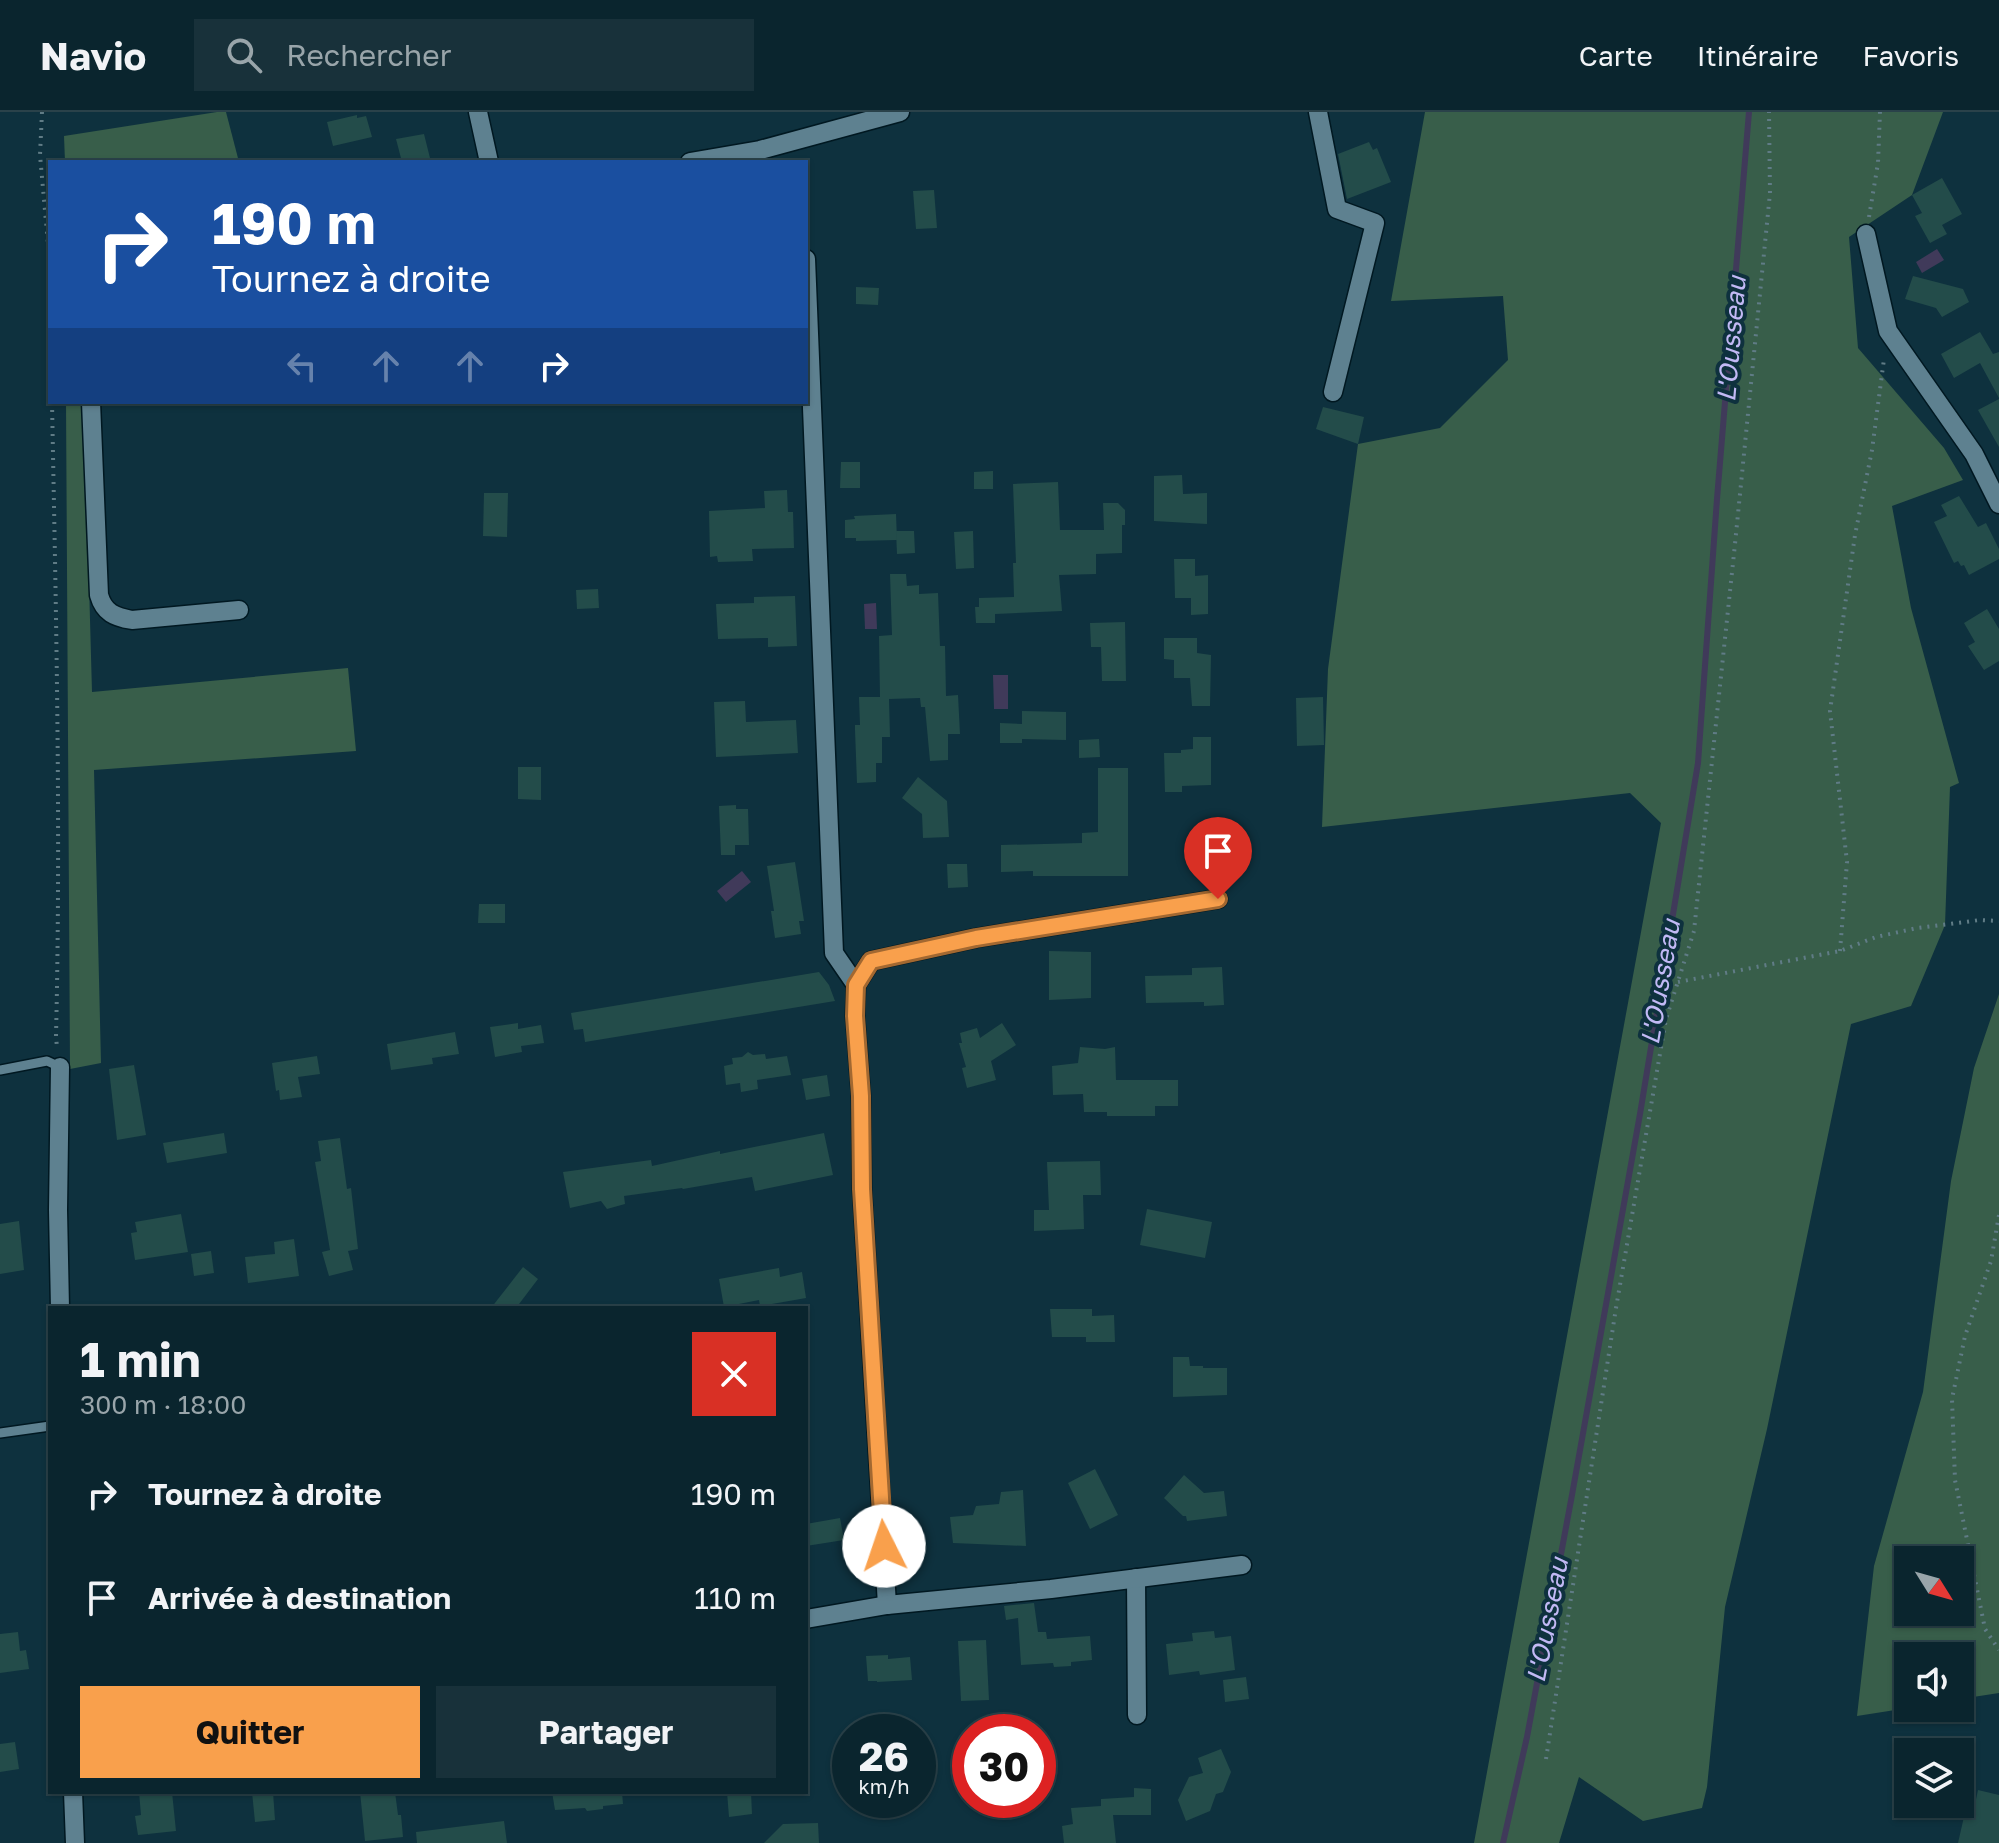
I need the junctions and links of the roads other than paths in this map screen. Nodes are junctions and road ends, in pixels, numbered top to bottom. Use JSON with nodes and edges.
{"nodes":[{"id":1,"x":478,"y":112,"type":"edge"},
{"id":2,"x":900,"y":112,"type":"edge"},
{"id":3,"x":1318,"y":112,"type":"edge"},
{"id":4,"x":764,"y":156,"type":"edge"},
{"id":5,"x":489,"y":160,"type":"edge"},
{"id":6,"x":715,"y":160,"type":"edge"},
{"id":7,"x":1866,"y":234,"type":"road end"},
{"id":8,"x":808,"y":309,"type":"edge"},
{"id":9,"x":1333,"y":392,"type":"dead end"},
{"id":10,"x":91,"y":404,"type":"edge"},
{"id":11,"x":1999,"y":504,"type":"edge"},
{"id":12,"x":239,"y":610,"type":"dead end"},
{"id":13,"x":1218,"y":899,"type":"dead end"},
{"id":14,"x":856,"y":985,"type":"junction"},
{"id":15,"x":60,"y":1067,"type":"joint"},
{"id":16,"x":0,"y":1070,"type":"edge"},
{"id":17,"x":60,"y":1306,"type":"edge"},
{"id":18,"x":48,"y":1426,"type":"edge"},
{"id":19,"x":0,"y":1433,"type":"edge"},
{"id":20,"x":1242,"y":1565,"type":"dead end"},
{"id":21,"x":1136,"y":1578,"type":"junction"},
{"id":22,"x":887,"y":1605,"type":"junction"},
{"id":23,"x":808,"y":1619,"type":"edge"},
{"id":24,"x":1137,"y":1715,"type":"dead end"},
{"id":25,"x":73,"y":1794,"type":"edge"},
{"id":26,"x":75,"y":1843,"type":"edge"}],
"edges":[{"from":1,"to":5,"type":"street"},
{"from":2,"to":4,"type":"street"},
{"from":3,"to":9,"type":"street"},
{"from":4,"to":6,"type":"street"},
{"from":7,"to":11,"type":"street"},
{"from":8,"to":14,"type":"street"},
{"from":10,"to":12,"type":"street"},
{"from":13,"to":14,"type":"street"},
{"from":14,"to":22,"type":"street"},
{"from":15,"to":16,"type":"lane"},
{"from":15,"to":17,"type":"street"},
{"from":18,"to":19,"type":"lane"},
{"from":20,"to":21,"type":"street"},
{"from":21,"to":22,"type":"street"},
{"from":21,"to":24,"type":"street"},
{"from":22,"to":23,"type":"street"},
{"from":25,"to":26,"type":"street"}]}
